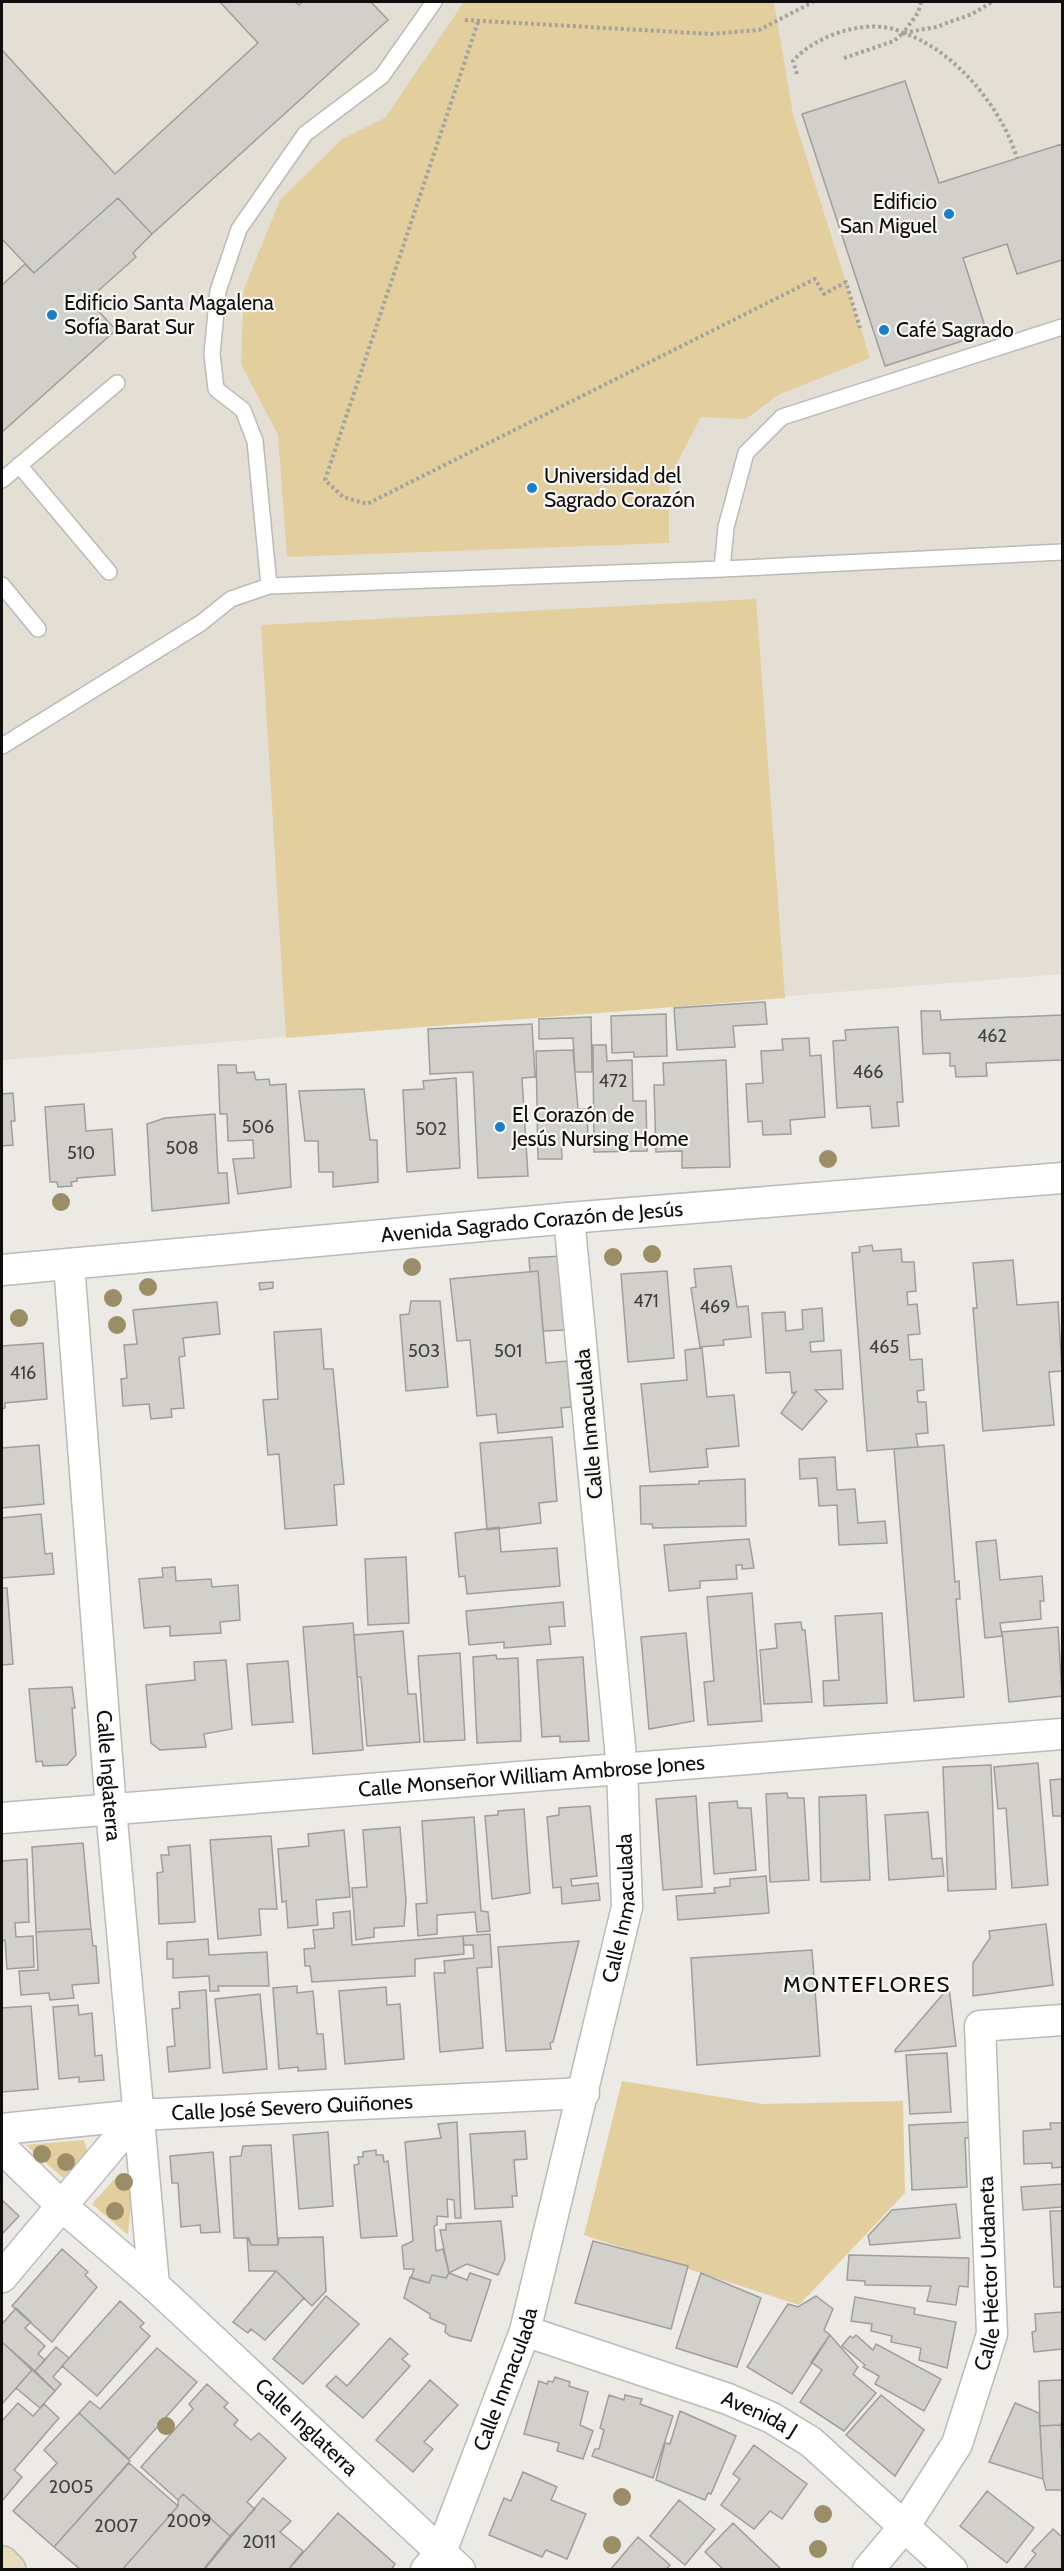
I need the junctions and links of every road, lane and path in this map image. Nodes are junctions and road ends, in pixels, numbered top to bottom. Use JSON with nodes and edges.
{"nodes":[{"id":1,"x":434,"y":2,"type":"edge"},
{"id":2,"x":813,"y":2,"type":"edge"},
{"id":3,"x":921,"y":2,"type":"edge"},
{"id":4,"x":992,"y":2,"type":"edge"},
{"id":5,"x":465,"y":20,"type":"dead end"},
{"id":6,"x":478,"y":22,"type":"junction"},
{"id":7,"x":903,"y":33,"type":"junction"},
{"id":8,"x":844,"y":58,"type":"dead end"},
{"id":9,"x":797,"y":74,"type":"dead end"},
{"id":10,"x":1017,"y":158,"type":"dead end"},
{"id":11,"x":1062,"y":327,"type":"edge"},
{"id":12,"x":860,"y":328,"type":"dead end"},
{"id":13,"x":117,"y":383,"type":"dead end"},
{"id":14,"x":20,"y":465,"type":"junction"},
{"id":15,"x":2,"y":480,"type":"edge"},
{"id":16,"x":1062,"y":552,"type":"edge"},
{"id":17,"x":722,"y":569,"type":"junction"},
{"id":18,"x":109,"y":572,"type":"dead end"},
{"id":19,"x":2,"y":585,"type":"edge"},
{"id":20,"x":268,"y":586,"type":"junction"},
{"id":21,"x":38,"y":629,"type":"dead end"},
{"id":22,"x":2,"y":746,"type":"edge"},
{"id":23,"x":1062,"y":1178,"type":"edge"},
{"id":24,"x":569,"y":1218,"type":"junction"},
{"id":25,"x":69,"y":1264,"type":"junction"},
{"id":26,"x":2,"y":1270,"type":"edge"},
{"id":27,"x":1062,"y":1734,"type":"edge"},
{"id":28,"x":622,"y":1768,"type":"junction"},
{"id":29,"x":111,"y":1809,"type":"junction"},
{"id":30,"x":2,"y":1818,"type":"edge"},
{"id":31,"x":1062,"y":2020,"type":"edge"},
{"id":32,"x":584,"y":2093,"type":"junction"},
{"id":33,"x":138,"y":2115,"type":"junction"},
{"id":34,"x":2,"y":2129,"type":"edge"},
{"id":35,"x":2,"y":2148,"type":"edge"},
{"id":36,"x":63,"y":2207,"type":"junction"},
{"id":37,"x":2,"y":2277,"type":"edge"},
{"id":38,"x":154,"y":2285,"type":"junction"},
{"id":39,"x":525,"y":2331,"type":"junction"},
{"id":40,"x":904,"y":2527,"type":"junction"},
{"id":41,"x":2,"y":2562,"type":"edge"},
{"id":42,"x":442,"y":2564,"type":"edge"},
{"id":43,"x":9,"y":2570,"type":"edge"},
{"id":44,"x":868,"y":2570,"type":"edge"},
{"id":45,"x":952,"y":2570,"type":"edge"}],
"edges":[{"from":1,"to":20,"type":"lane"},
{"from":2,"to":6,"type":"path"},
{"from":3,"to":7,"type":"path"},
{"from":4,"to":7,"type":"path"},
{"from":5,"to":6,"type":"path"},
{"from":6,"to":12,"type":"path"},
{"from":7,"to":8,"type":"path"},
{"from":7,"to":9,"type":"path"},
{"from":7,"to":10,"type":"path"},
{"from":11,"to":17,"type":"lane"},
{"from":13,"to":14,"type":"lane"},
{"from":14,"to":15,"type":"lane"},
{"from":14,"to":18,"type":"lane"},
{"from":16,"to":17,"type":"lane"},
{"from":17,"to":20,"type":"lane"},
{"from":19,"to":21,"type":"lane"},
{"from":20,"to":22,"type":"lane"},
{"from":23,"to":24,"type":"street","name":"Avenida Sagrado Corazón de Jesús"},
{"from":24,"to":25,"type":"street","name":"Avenida Sagrado Corazón de Jesús"},
{"from":24,"to":28,"type":"street","name":"Calle Inmaculada"},
{"from":25,"to":26,"type":"street","name":"Avenida Sagrado Corazón de Jesús"},
{"from":25,"to":29,"type":"street","name":"Calle Inglaterra"},
{"from":27,"to":28,"type":"street","name":"Calle Monseñor William Ambrose Jones"},
{"from":28,"to":29,"type":"street","name":"Calle Monseñor William Ambrose Jones"},
{"from":28,"to":32,"type":"street","name":"Calle Inmaculada"},
{"from":29,"to":30,"type":"street","name":"Calle Monseñor William Ambrose Jones"},
{"from":29,"to":33,"type":"street","name":"Calle Inglaterra"},
{"from":31,"to":40,"type":"street","name":"Calle Héctor Urdaneta"},
{"from":32,"to":33,"type":"street","name":"Calle José Severo Quiñones"},
{"from":32,"to":39,"type":"street","name":"Calle Inmaculada"},
{"from":33,"to":34,"type":"street","name":"Calle José Severo Quiñones"},
{"from":33,"to":36,"type":"street"},
{"from":33,"to":38,"type":"street","name":"Calle Inglaterra"},
{"from":35,"to":36,"type":"street","name":"Calle Inglaterra"},
{"from":36,"to":37,"type":"street"},
{"from":36,"to":38,"type":"street","name":"Calle Inglaterra"},
{"from":38,"to":42,"type":"street","name":"Calle Inglaterra"},
{"from":39,"to":40,"type":"street","name":"Avenida J"},
{"from":39,"to":42,"type":"street","name":"Calle Inmaculada"},
{"from":40,"to":44,"type":"street","name":"Calle Héctor Urdaneta"},
{"from":40,"to":45,"type":"street","name":"Avenida J"},
{"from":41,"to":43,"type":"street"}]}
